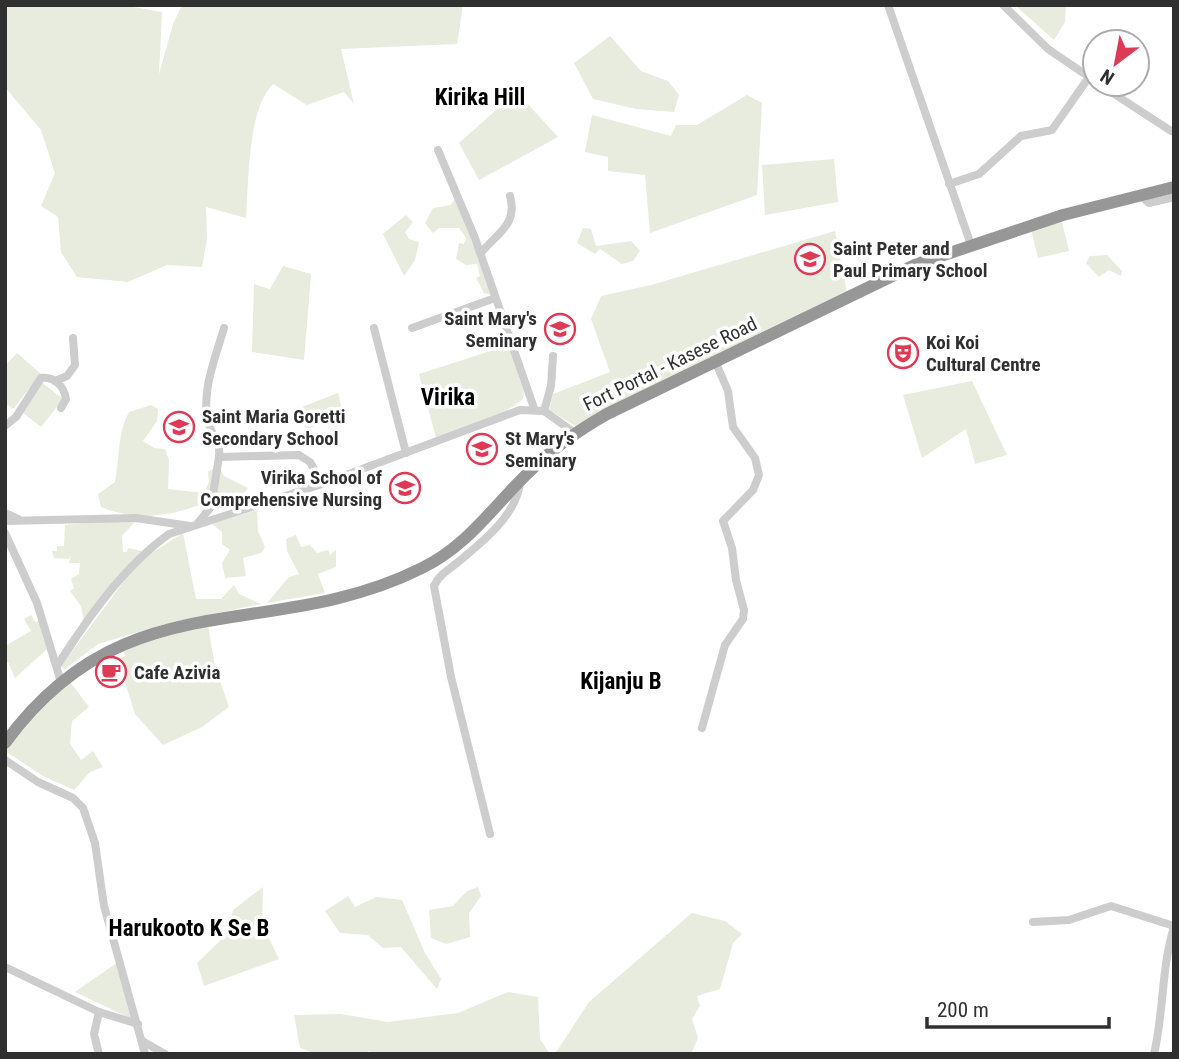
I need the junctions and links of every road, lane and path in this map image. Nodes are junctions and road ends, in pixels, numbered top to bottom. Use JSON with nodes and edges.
{"nodes":[{"id":1,"x":888,"y":5,"type":"edge"},
{"id":2,"x":1003,"y":5,"type":"edge"},
{"id":3,"x":1081,"y":72,"type":"edge"},
{"id":4,"x":1081,"y":96,"type":"edge"},
{"id":5,"x":1120,"y":98,"type":"edge"},
{"id":6,"x":1171,"y":131,"type":"dead end"},
{"id":7,"x":438,"y":150,"type":"dead end"},
{"id":8,"x":949,"y":184,"type":"junction"},
{"id":9,"x":1174,"y":187,"type":"edge"},
{"id":10,"x":510,"y":196,"type":"dead end"},
{"id":11,"x":1141,"y":196,"type":"junction"},
{"id":12,"x":1174,"y":197,"type":"edge"},
{"id":13,"x":971,"y":245,"type":"junction"},
{"id":14,"x":481,"y":253,"type":"junction"},
{"id":15,"x":495,"y":299,"type":"junction"},
{"id":16,"x":224,"y":328,"type":"dead end"},
{"id":17,"x":374,"y":328,"type":"dead end"},
{"id":18,"x":412,"y":328,"type":"dead end"},
{"id":19,"x":73,"y":338,"type":"dead end"},
{"id":20,"x":553,"y":356,"type":"dead end"},
{"id":21,"x":716,"y":363,"type":"junction"},
{"id":22,"x":55,"y":381,"type":"junction"},
{"id":23,"x":61,"y":408,"type":"dead end"},
{"id":24,"x":534,"y":408,"type":"junction"},
{"id":25,"x":544,"y":411,"type":"junction"},
{"id":26,"x":5,"y":426,"type":"edge"},
{"id":27,"x":575,"y":433,"type":"junction"},
{"id":28,"x":406,"y":453,"type":"junction"},
{"id":29,"x":219,"y":457,"type":"junction"},
{"id":30,"x":521,"y":480,"type":"junction"},
{"id":31,"x":322,"y":484,"type":"junction"},
{"id":32,"x":211,"y":507,"type":"junction"},
{"id":33,"x":5,"y":513,"type":"edge"},
{"id":34,"x":220,"y":516,"type":"junction"},
{"id":35,"x":18,"y":519,"type":"junction"},
{"id":36,"x":5,"y":522,"type":"edge"},
{"id":37,"x":194,"y":525,"type":"junction"},
{"id":38,"x":6,"y":534,"type":"edge"},
{"id":39,"x":57,"y":666,"type":"junction"},
{"id":40,"x":61,"y":682,"type":"junction"},
{"id":41,"x":702,"y":728,"type":"dead end"},
{"id":42,"x":5,"y":743,"type":"edge"},
{"id":43,"x":5,"y":760,"type":"edge"},
{"id":44,"x":490,"y":834,"type":"dead end"},
{"id":45,"x":1033,"y":922,"type":"dead end"},
{"id":46,"x":1174,"y":926,"type":"edge"},
{"id":47,"x":5,"y":968,"type":"edge"},
{"id":48,"x":99,"y":1012,"type":"junction"},
{"id":49,"x":138,"y":1024,"type":"junction"},
{"id":50,"x":142,"y":1041,"type":"junction"},
{"id":51,"x":99,"y":1054,"type":"edge"},
{"id":52,"x":145,"y":1054,"type":"edge"},
{"id":53,"x":166,"y":1054,"type":"edge"},
{"id":54,"x":1154,"y":1054,"type":"edge"}],
"edges":[{"from":1,"to":8,"type":"street"},
{"from":2,"to":3,"type":"street"},
{"from":4,"to":8,"type":"street"},
{"from":5,"to":6,"type":"street"},
{"from":7,"to":14,"type":"street"},
{"from":8,"to":13,"type":"street"},
{"from":9,"to":11,"type":"highway","name":"Fort Portal - Kasese Road"},
{"from":10,"to":14,"type":"street"},
{"from":11,"to":12,"type":"street"},
{"from":11,"to":13,"type":"highway","name":"Fort Portal - Kasese Road"},
{"from":13,"to":21,"type":"highway","name":"Fort Portal - Kasese Road"},
{"from":14,"to":15,"type":"street"},
{"from":15,"to":18,"type":"street"},
{"from":15,"to":24,"type":"street"},
{"from":16,"to":29,"type":"street"},
{"from":17,"to":28,"type":"street"},
{"from":19,"to":22,"type":"street"},
{"from":20,"to":25,"type":"street"},
{"from":21,"to":27,"type":"highway","name":"Fort Portal - Kasese Road"},
{"from":21,"to":41,"type":"street"},
{"from":22,"to":23,"type":"street"},
{"from":22,"to":26,"type":"street"},
{"from":24,"to":25,"type":"street"},
{"from":24,"to":28,"type":"street"},
{"from":25,"to":27,"type":"street"},
{"from":27,"to":30,"type":"highway","name":"Fort Portal - Kasese Road"},
{"from":28,"to":31,"type":"street"},
{"from":29,"to":31,"type":"street"},
{"from":29,"to":32,"type":"street"},
{"from":30,"to":40,"type":"highway","name":"Fort Portal - Kasese Road"},
{"from":30,"to":44,"type":"street"},
{"from":31,"to":34,"type":"street"},
{"from":32,"to":34,"type":"street"},
{"from":32,"to":37,"type":"street"},
{"from":33,"to":35,"type":"street"},
{"from":34,"to":37,"type":"street"},
{"from":35,"to":36,"type":"street"},
{"from":35,"to":37,"type":"street"},
{"from":36,"to":38,"type":"street"},
{"from":37,"to":39,"type":"street"},
{"from":38,"to":39,"type":"street"},
{"from":39,"to":40,"type":"street"},
{"from":40,"to":42,"type":"highway","name":"Fort Portal - Kasese Road"},
{"from":43,"to":49,"type":"street"},
{"from":45,"to":46,"type":"street"},
{"from":46,"to":54,"type":"street"},
{"from":47,"to":48,"type":"street"},
{"from":48,"to":49,"type":"street"},
{"from":48,"to":51,"type":"street"},
{"from":49,"to":50,"type":"street"},
{"from":50,"to":52,"type":"street"},
{"from":50,"to":53,"type":"street"}]}
